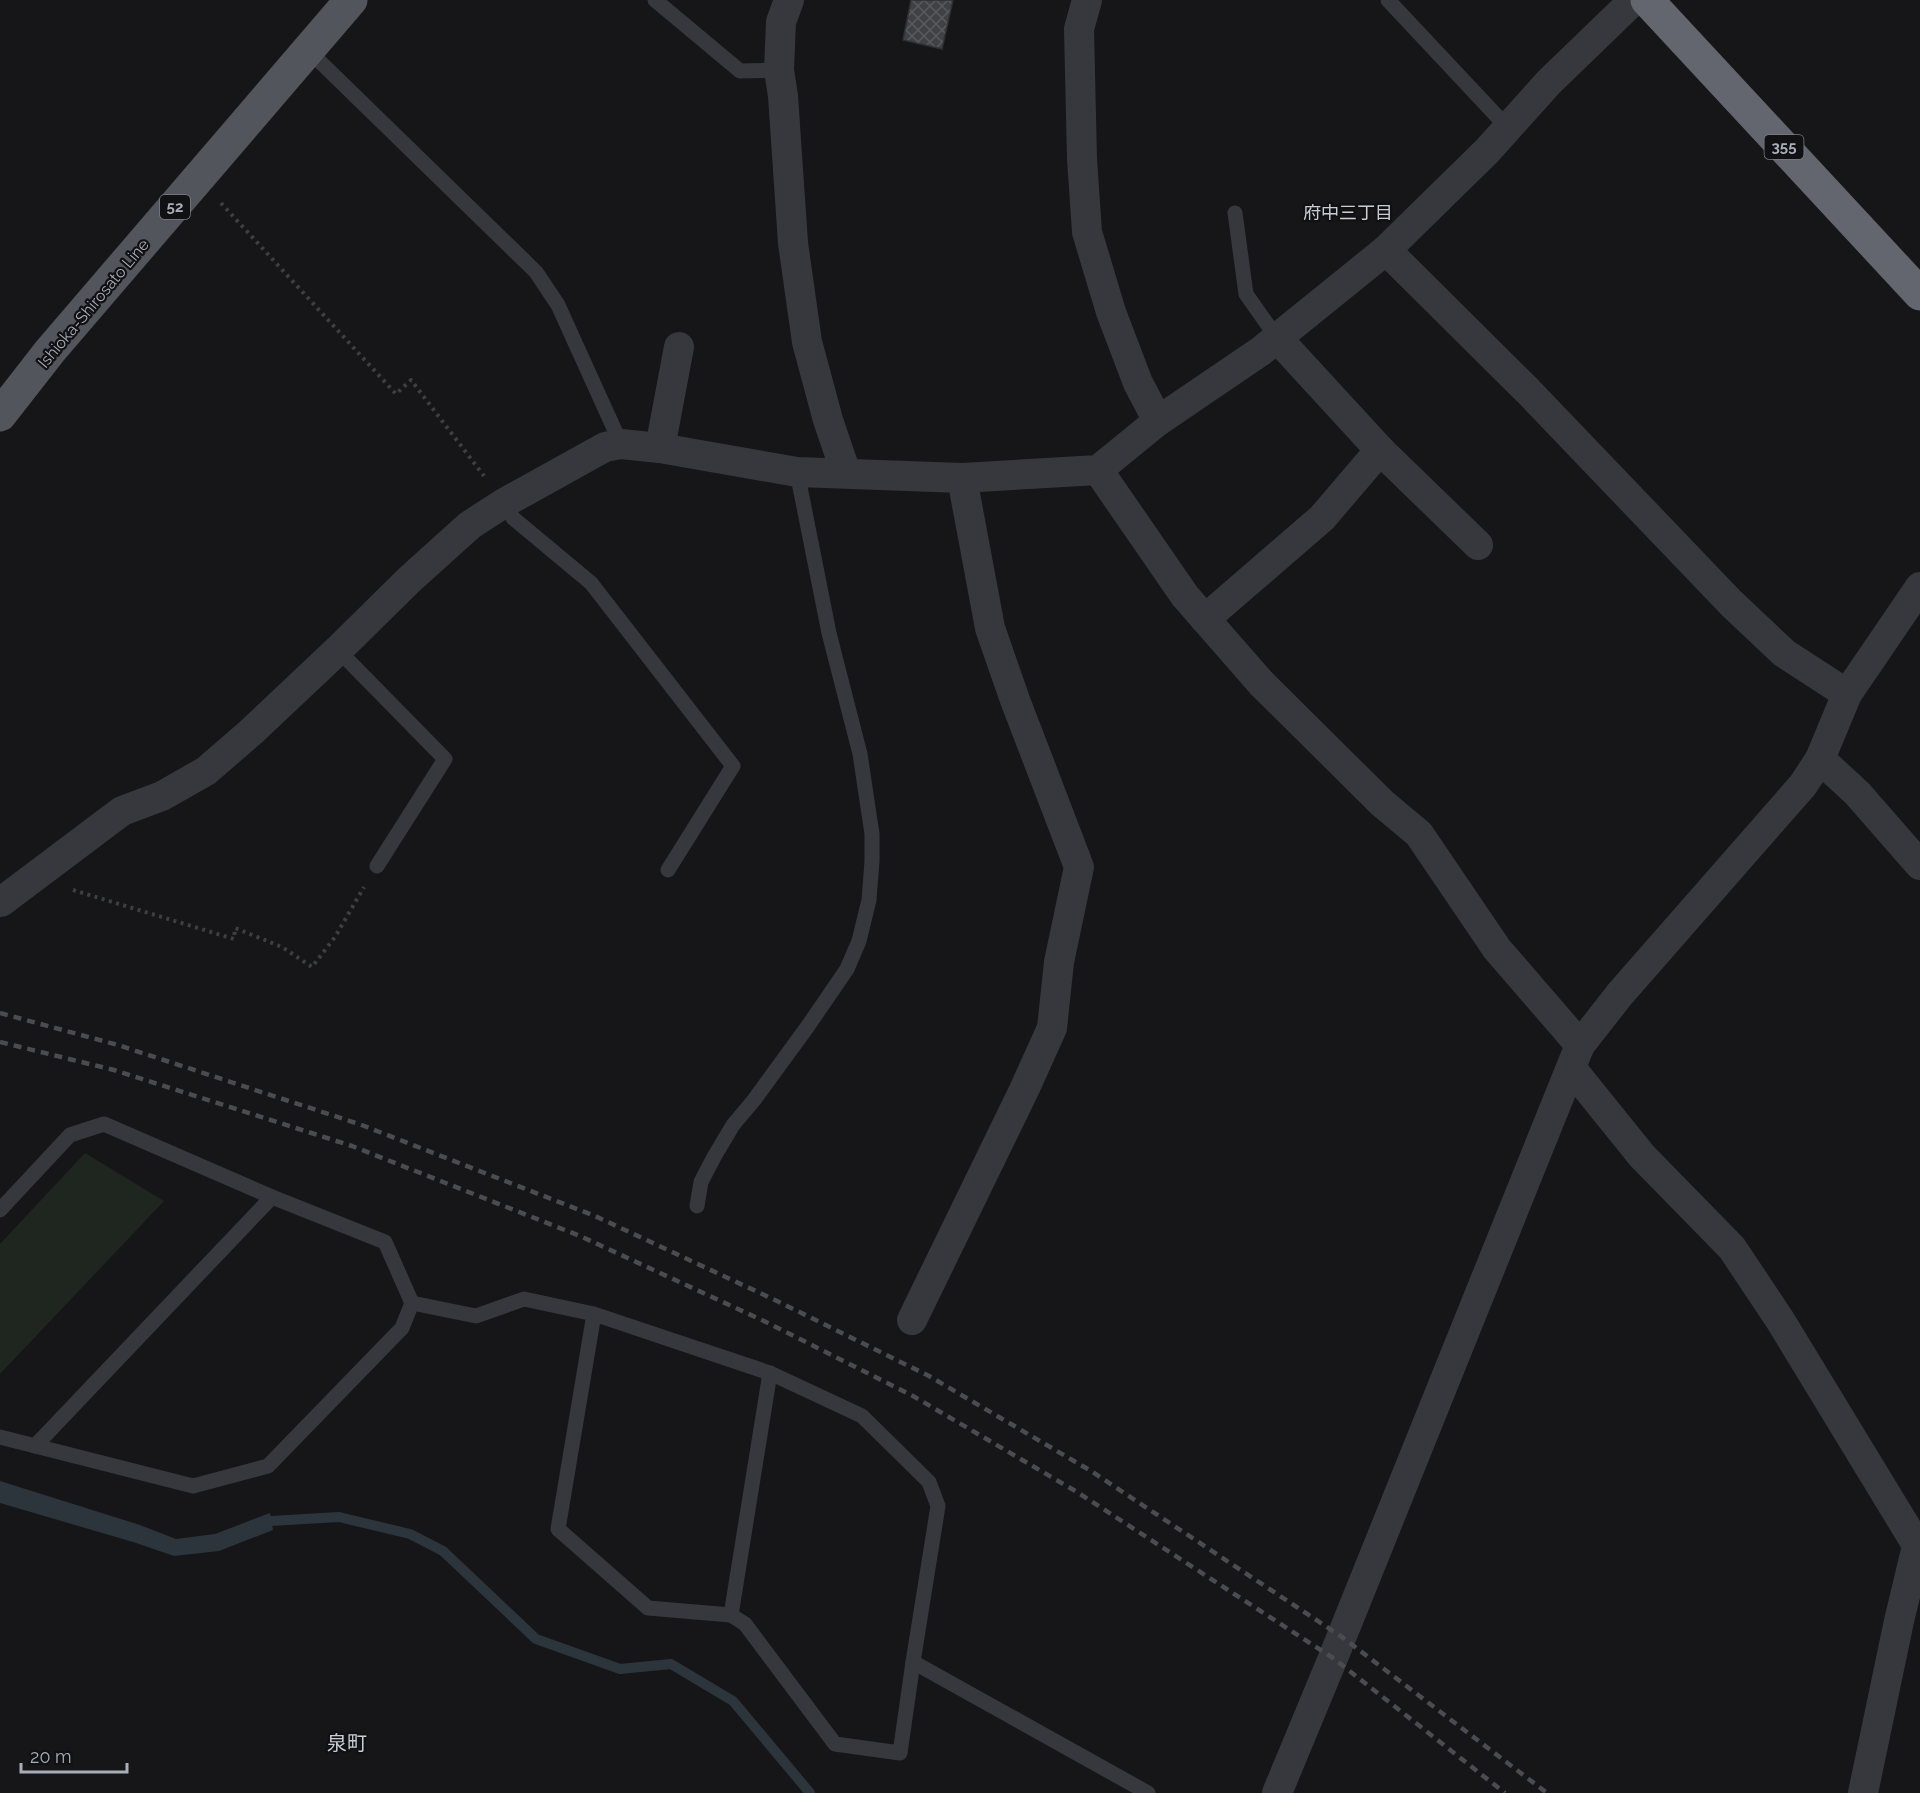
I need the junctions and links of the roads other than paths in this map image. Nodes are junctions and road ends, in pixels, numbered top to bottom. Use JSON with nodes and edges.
{"nodes":[{"id":1,"x":655,"y":0,"type":"edge"},
{"id":2,"x":789,"y":0,"type":"edge"},
{"id":3,"x":1087,"y":0,"type":"edge"},
{"id":4,"x":1388,"y":0,"type":"edge"},
{"id":5,"x":1634,"y":0,"type":"edge"},
{"id":6,"x":1647,"y":0,"type":"edge"},
{"id":7,"x":340,"y":4,"type":"edge"},
{"id":8,"x":309,"y":51,"type":"junction"},
{"id":9,"x":778,"y":70,"type":"junction"},
{"id":10,"x":1508,"y":128,"type":"junction"},
{"id":11,"x":1235,"y":213,"type":"dead end"},
{"id":12,"x":1386,"y":250,"type":"junction"},
{"id":13,"x":1920,"y":294,"type":"edge"},
{"id":14,"x":1277,"y":338,"type":"junction"},
{"id":15,"x":679,"y":347,"type":"dead end"},
{"id":16,"x":0,"y":415,"type":"edge"},
{"id":17,"x":1158,"y":421,"type":"junction"},
{"id":18,"x":621,"y":444,"type":"junction"},
{"id":19,"x":660,"y":448,"type":"junction"},
{"id":20,"x":1380,"y":450,"type":"junction"},
{"id":21,"x":1098,"y":470,"type":"junction"},
{"id":22,"x":797,"y":472,"type":"junction"},
{"id":23,"x":846,"y":473,"type":"junction"},
{"id":24,"x":962,"y":478,"type":"junction"},
{"id":25,"x":504,"y":503,"type":"junction"},
{"id":26,"x":1478,"y":545,"type":"dead end"},
{"id":27,"x":1920,"y":587,"type":"edge"},
{"id":28,"x":1205,"y":619,"type":"junction"},
{"id":29,"x":338,"y":650,"type":"junction"},
{"id":30,"x":1847,"y":694,"type":"junction"},
{"id":31,"x":1820,"y":759,"type":"junction"},
{"id":32,"x":1920,"y":865,"type":"edge"},
{"id":33,"x":377,"y":866,"type":"road end"},
{"id":34,"x":668,"y":870,"type":"dead end"},
{"id":35,"x":0,"y":901,"type":"edge"},
{"id":36,"x":1576,"y":1057,"type":"junction"},
{"id":37,"x":272,"y":1197,"type":"junction"},
{"id":38,"x":697,"y":1206,"type":"dead end"},
{"id":39,"x":0,"y":1210,"type":"edge"},
{"id":40,"x":412,"y":1303,"type":"junction"},
{"id":41,"x":594,"y":1314,"type":"junction"},
{"id":42,"x":912,"y":1320,"type":"dead end"},
{"id":43,"x":770,"y":1373,"type":"junction"},
{"id":44,"x":0,"y":1437,"type":"edge"},
{"id":45,"x":35,"y":1446,"type":"junction"},
{"id":46,"x":1919,"y":1548,"type":"edge"},
{"id":47,"x":731,"y":1615,"type":"junction"},
{"id":48,"x":913,"y":1662,"type":"junction"},
{"id":49,"x":1148,"y":1793,"type":"edge"},
{"id":50,"x":1277,"y":1793,"type":"edge"},
{"id":51,"x":1863,"y":1793,"type":"edge"}],
"edges":[{"from":1,"to":9,"type":"lane"},
{"from":2,"to":9,"type":"street"},
{"from":3,"to":17,"type":"street"},
{"from":4,"to":10,"type":"lane"},
{"from":5,"to":10,"type":"street"},
{"from":6,"to":13,"type":"highway","number":"355"},
{"from":7,"to":8,"type":"main road","name":"Ishioka-Shirosato Line","number":"52"},
{"from":8,"to":16,"type":"main road","name":"Ishioka-Shirosato Line","number":"52"},
{"from":8,"to":18,"type":"lane"},
{"from":9,"to":23,"type":"street"},
{"from":10,"to":12,"type":"street"},
{"from":11,"to":14,"type":"lane"},
{"from":12,"to":14,"type":"street"},
{"from":12,"to":30,"type":"street"},
{"from":14,"to":17,"type":"street"},
{"from":14,"to":20,"type":"street"},
{"from":15,"to":19,"type":"street"},
{"from":17,"to":21,"type":"street"},
{"from":18,"to":19,"type":"street"},
{"from":18,"to":25,"type":"street"},
{"from":19,"to":22,"type":"street"},
{"from":20,"to":26,"type":"street"},
{"from":20,"to":28,"type":"street"},
{"from":21,"to":24,"type":"street"},
{"from":21,"to":28,"type":"street"},
{"from":22,"to":23,"type":"street"},
{"from":22,"to":38,"type":"lane"},
{"from":23,"to":24,"type":"street"},
{"from":24,"to":42,"type":"street"},
{"from":25,"to":29,"type":"street"},
{"from":25,"to":34,"type":"lane"},
{"from":27,"to":30,"type":"street"},
{"from":28,"to":36,"type":"street"},
{"from":29,"to":33,"type":"lane"},
{"from":29,"to":35,"type":"street"},
{"from":30,"to":31,"type":"street"},
{"from":31,"to":32,"type":"street"},
{"from":31,"to":36,"type":"street"},
{"from":36,"to":46,"type":"street"},
{"from":36,"to":50,"type":"street"},
{"from":37,"to":39,"type":"lane"},
{"from":37,"to":40,"type":"lane"},
{"from":37,"to":45,"type":"lane"},
{"from":40,"to":41,"type":"lane"},
{"from":40,"to":45,"type":"lane"},
{"from":41,"to":43,"type":"lane"},
{"from":41,"to":47,"type":"lane"},
{"from":43,"to":47,"type":"lane"},
{"from":43,"to":48,"type":"lane"},
{"from":44,"to":45,"type":"lane"},
{"from":46,"to":51,"type":"street"},
{"from":47,"to":48,"type":"lane"},
{"from":48,"to":49,"type":"lane"}]}
